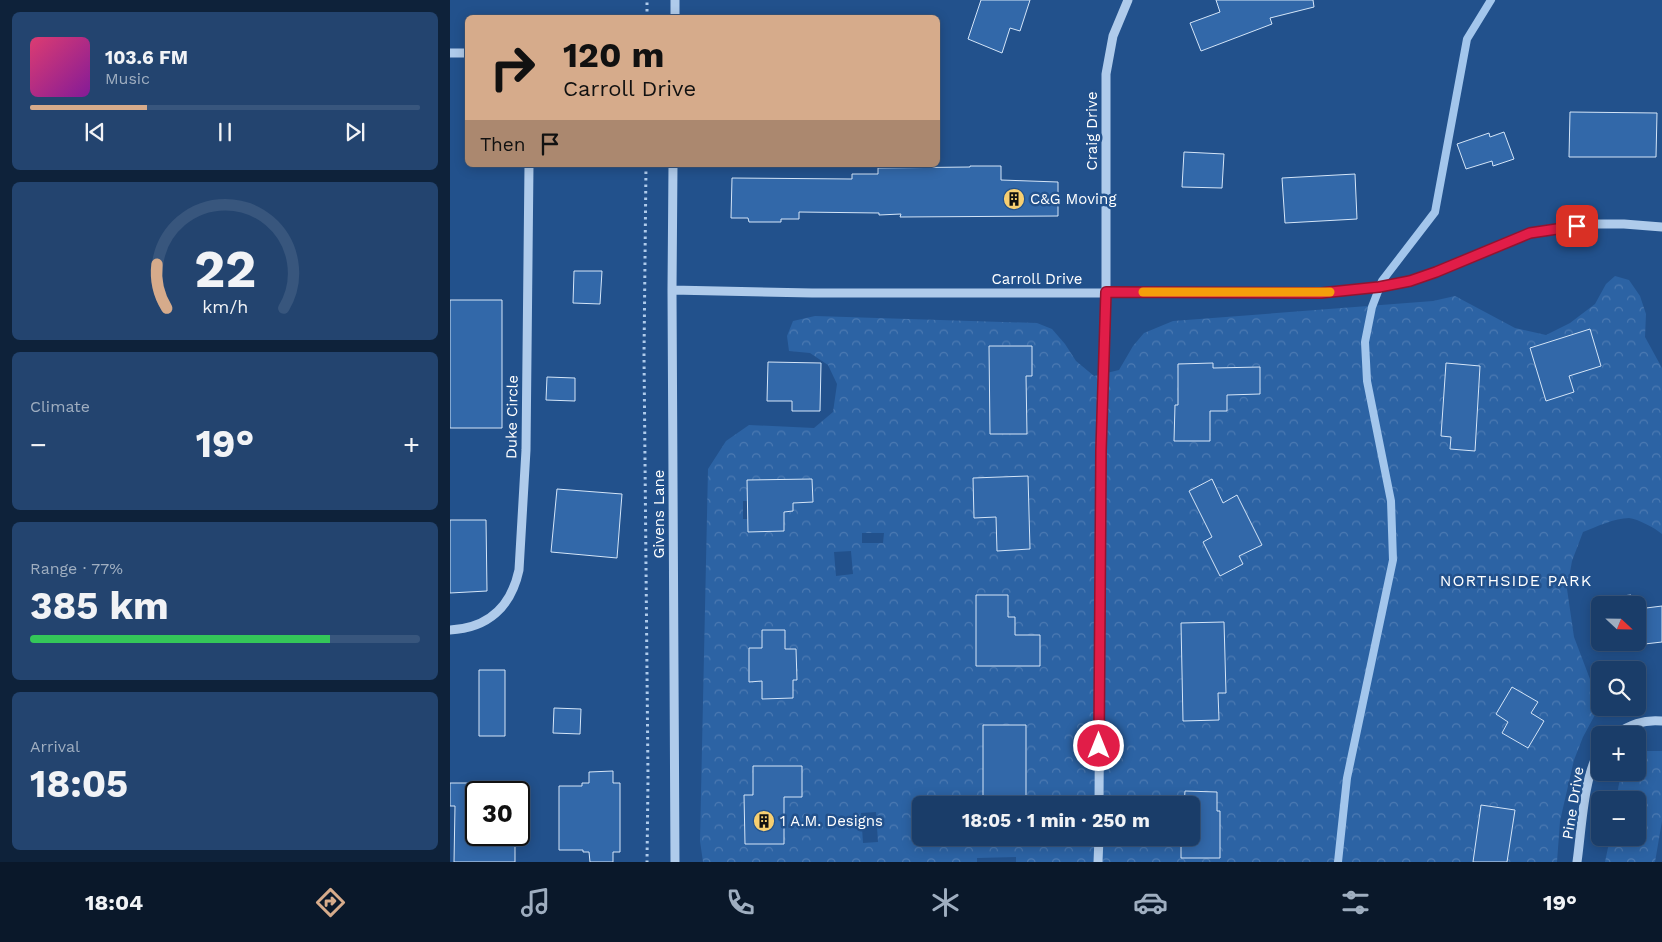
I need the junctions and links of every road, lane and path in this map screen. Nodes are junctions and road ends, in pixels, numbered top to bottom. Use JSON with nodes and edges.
{"nodes":[{"id":1,"x":647,"y":0,"type":"edge"},
{"id":2,"x":675,"y":0,"type":"edge"},
{"id":3,"x":1128,"y":0,"type":"edge"},
{"id":4,"x":647,"y":15,"type":"edge"},
{"id":5,"x":675,"y":15,"type":"edge"},
{"id":6,"x":450,"y":53,"type":"edge"},
{"id":7,"x":465,"y":53,"type":"edge"},
{"id":8,"x":529,"y":167,"type":"edge"},
{"id":9,"x":646,"y":167,"type":"edge"},
{"id":10,"x":673,"y":167,"type":"edge"},
{"id":11,"x":1662,"y":227,"type":"edge"},
{"id":12,"x":672,"y":290,"type":"junction"},
{"id":13,"x":1106,"y":292,"type":"junction"},
{"id":14,"x":450,"y":630,"type":"edge"},
{"id":15,"x":1662,"y":721,"type":"edge"},
{"id":16,"x":1628,"y":726,"type":"edge"},
{"id":17,"x":1591,"y":770,"type":"edge"},
{"id":18,"x":1099,"y":796,"type":"edge"},
{"id":19,"x":1098,"y":846,"type":"edge"},
{"id":20,"x":647,"y":862,"type":"edge"},
{"id":21,"x":675,"y":862,"type":"edge"},
{"id":22,"x":1098,"y":862,"type":"edge"},
{"id":23,"x":1577,"y":862,"type":"edge"}],
"edges":[{"from":1,"to":4,"type":"path"},
{"from":2,"to":5,"type":"street"},
{"from":3,"to":13,"type":"street","name":"Craig Drive"},
{"from":6,"to":7,"type":"street"},
{"from":8,"to":14,"type":"street","name":"Duke Circle"},
{"from":9,"to":20,"type":"path"},
{"from":10,"to":12,"type":"street","name":"Givens Lane"},
{"from":11,"to":13,"type":"street","name":"Carroll Drive"},
{"from":12,"to":13,"type":"street","name":"Carroll Drive"},
{"from":12,"to":21,"type":"street","name":"Givens Lane"},
{"from":13,"to":18,"type":"street","name":"Craig Drive"},
{"from":15,"to":16,"type":"street"},
{"from":17,"to":23,"type":"street","name":"Pine Drive"},
{"from":19,"to":22,"type":"street"}]}
